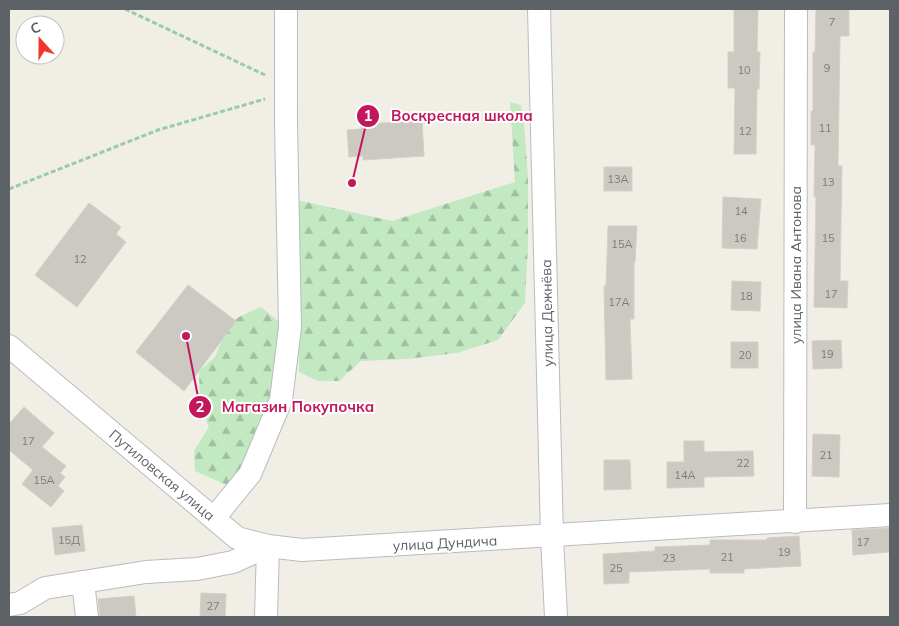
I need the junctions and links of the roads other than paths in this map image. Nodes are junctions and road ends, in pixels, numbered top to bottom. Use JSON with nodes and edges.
{"nodes":[{"id":1,"x":286,"y":9,"type":"edge"},
{"id":2,"x":540,"y":9,"type":"edge"},
{"id":3,"x":796,"y":9,"type":"edge"},
{"id":4,"x":9,"y":346,"type":"edge"},
{"id":5,"x":890,"y":515,"type":"edge"},
{"id":6,"x":214,"y":518,"type":"junction"},
{"id":7,"x":795,"y":522,"type":"junction"},
{"id":8,"x":552,"y":537,"type":"junction"},
{"id":9,"x":268,"y":546,"type":"junction"},
{"id":10,"x":83,"y":582,"type":"junction"},
{"id":11,"x":9,"y":605,"type":"edge"},
{"id":12,"x":87,"y":617,"type":"edge"},
{"id":13,"x":266,"y":617,"type":"edge"},
{"id":14,"x":556,"y":617,"type":"edge"}],
"edges":[{"from":1,"to":6,"type":"street"},
{"from":2,"to":8,"type":"street","name":"улица Дежнёва"},
{"from":3,"to":7,"type":"street","name":"улица Ивана Антонова"},
{"from":4,"to":6,"type":"street","name":"Путиловская улица"},
{"from":5,"to":7,"type":"street","name":"улица Дундича"},
{"from":6,"to":9,"type":"street","name":"Путиловская улица"},
{"from":7,"to":8,"type":"street","name":"улица Дундича"},
{"from":8,"to":9,"type":"street","name":"улица Дундича"},
{"from":8,"to":14,"type":"street","name":"улица Дежнёва"},
{"from":9,"to":10,"type":"street"},
{"from":9,"to":13,"type":"street"},
{"from":10,"to":11,"type":"street"},
{"from":10,"to":12,"type":"street"}]}
